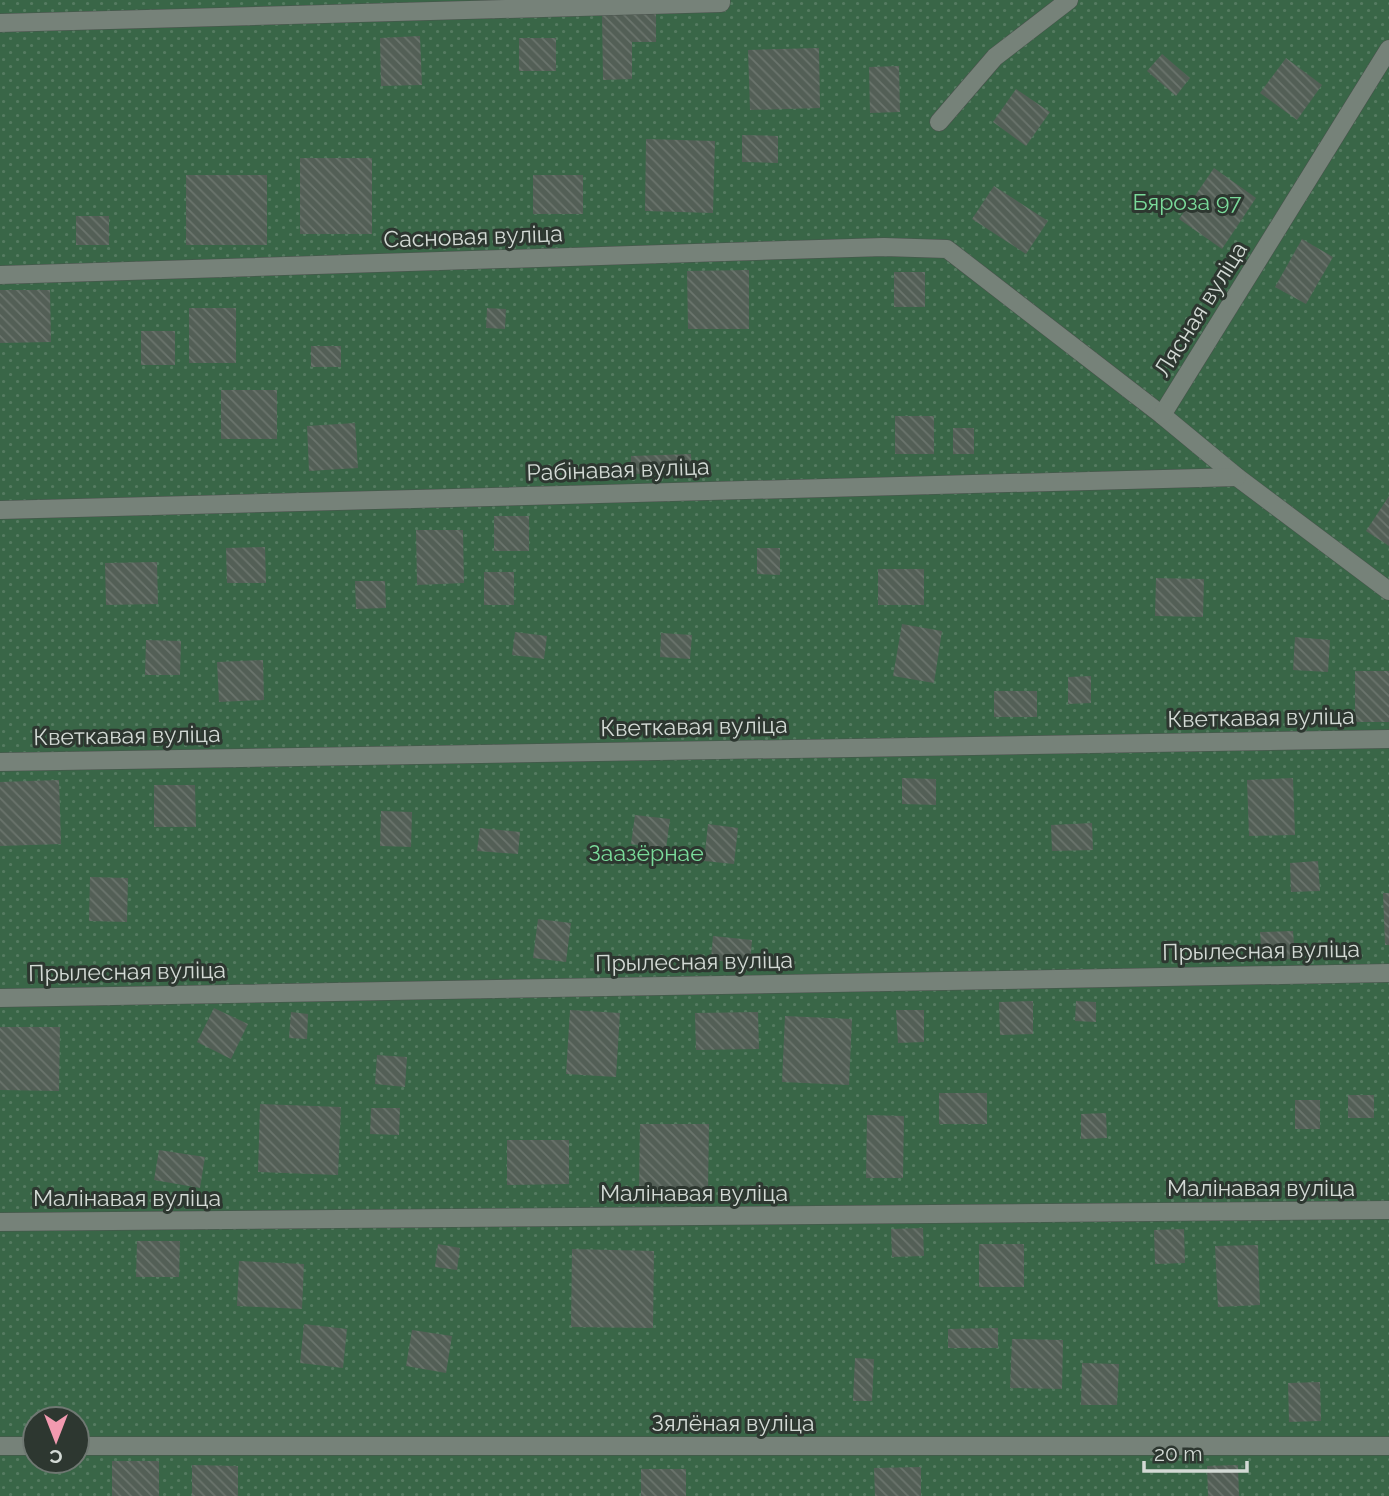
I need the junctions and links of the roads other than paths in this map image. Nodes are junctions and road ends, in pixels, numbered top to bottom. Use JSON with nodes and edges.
{"nodes":[{"id":1,"x":1069,"y":0,"type":"edge"},
{"id":2,"x":721,"y":2,"type":"edge"},
{"id":3,"x":0,"y":23,"type":"edge"},
{"id":4,"x":1389,"y":49,"type":"edge"},
{"id":5,"x":939,"y":122,"type":"dead end"},
{"id":6,"x":0,"y":275,"type":"edge"},
{"id":7,"x":1162,"y":415,"type":"junction"},
{"id":8,"x":1237,"y":477,"type":"junction"},
{"id":9,"x":0,"y":510,"type":"edge"},
{"id":10,"x":1389,"y":591,"type":"edge"},
{"id":11,"x":1389,"y":739,"type":"edge"},
{"id":12,"x":0,"y":762,"type":"edge"},
{"id":13,"x":1389,"y":973,"type":"edge"},
{"id":14,"x":0,"y":998,"type":"edge"},
{"id":15,"x":1389,"y":1210,"type":"edge"},
{"id":16,"x":0,"y":1222,"type":"edge"},
{"id":17,"x":0,"y":1447,"type":"edge"},
{"id":18,"x":21,"y":1447,"type":"edge"},
{"id":19,"x":91,"y":1447,"type":"edge"},
{"id":20,"x":1389,"y":1447,"type":"edge"}],
"edges":[{"from":1,"to":5,"type":"lane"},
{"from":2,"to":3,"type":"lane"},
{"from":4,"to":7,"type":"lane","name":"Лясная вуліца"},
{"from":6,"to":7,"type":"lane","name":"Сасновая вуліца"},
{"from":7,"to":8,"type":"lane"},
{"from":8,"to":9,"type":"lane","name":"Рабінавая вуліца"},
{"from":8,"to":10,"type":"lane"},
{"from":11,"to":12,"type":"lane","name":"Кветкавая вуліца"},
{"from":13,"to":14,"type":"lane","name":"Прылесная вуліца"},
{"from":15,"to":16,"type":"lane","name":"Малінавая вуліца"},
{"from":17,"to":18,"type":"lane"},
{"from":19,"to":20,"type":"lane","name":"Зялёная вуліца"}]}
